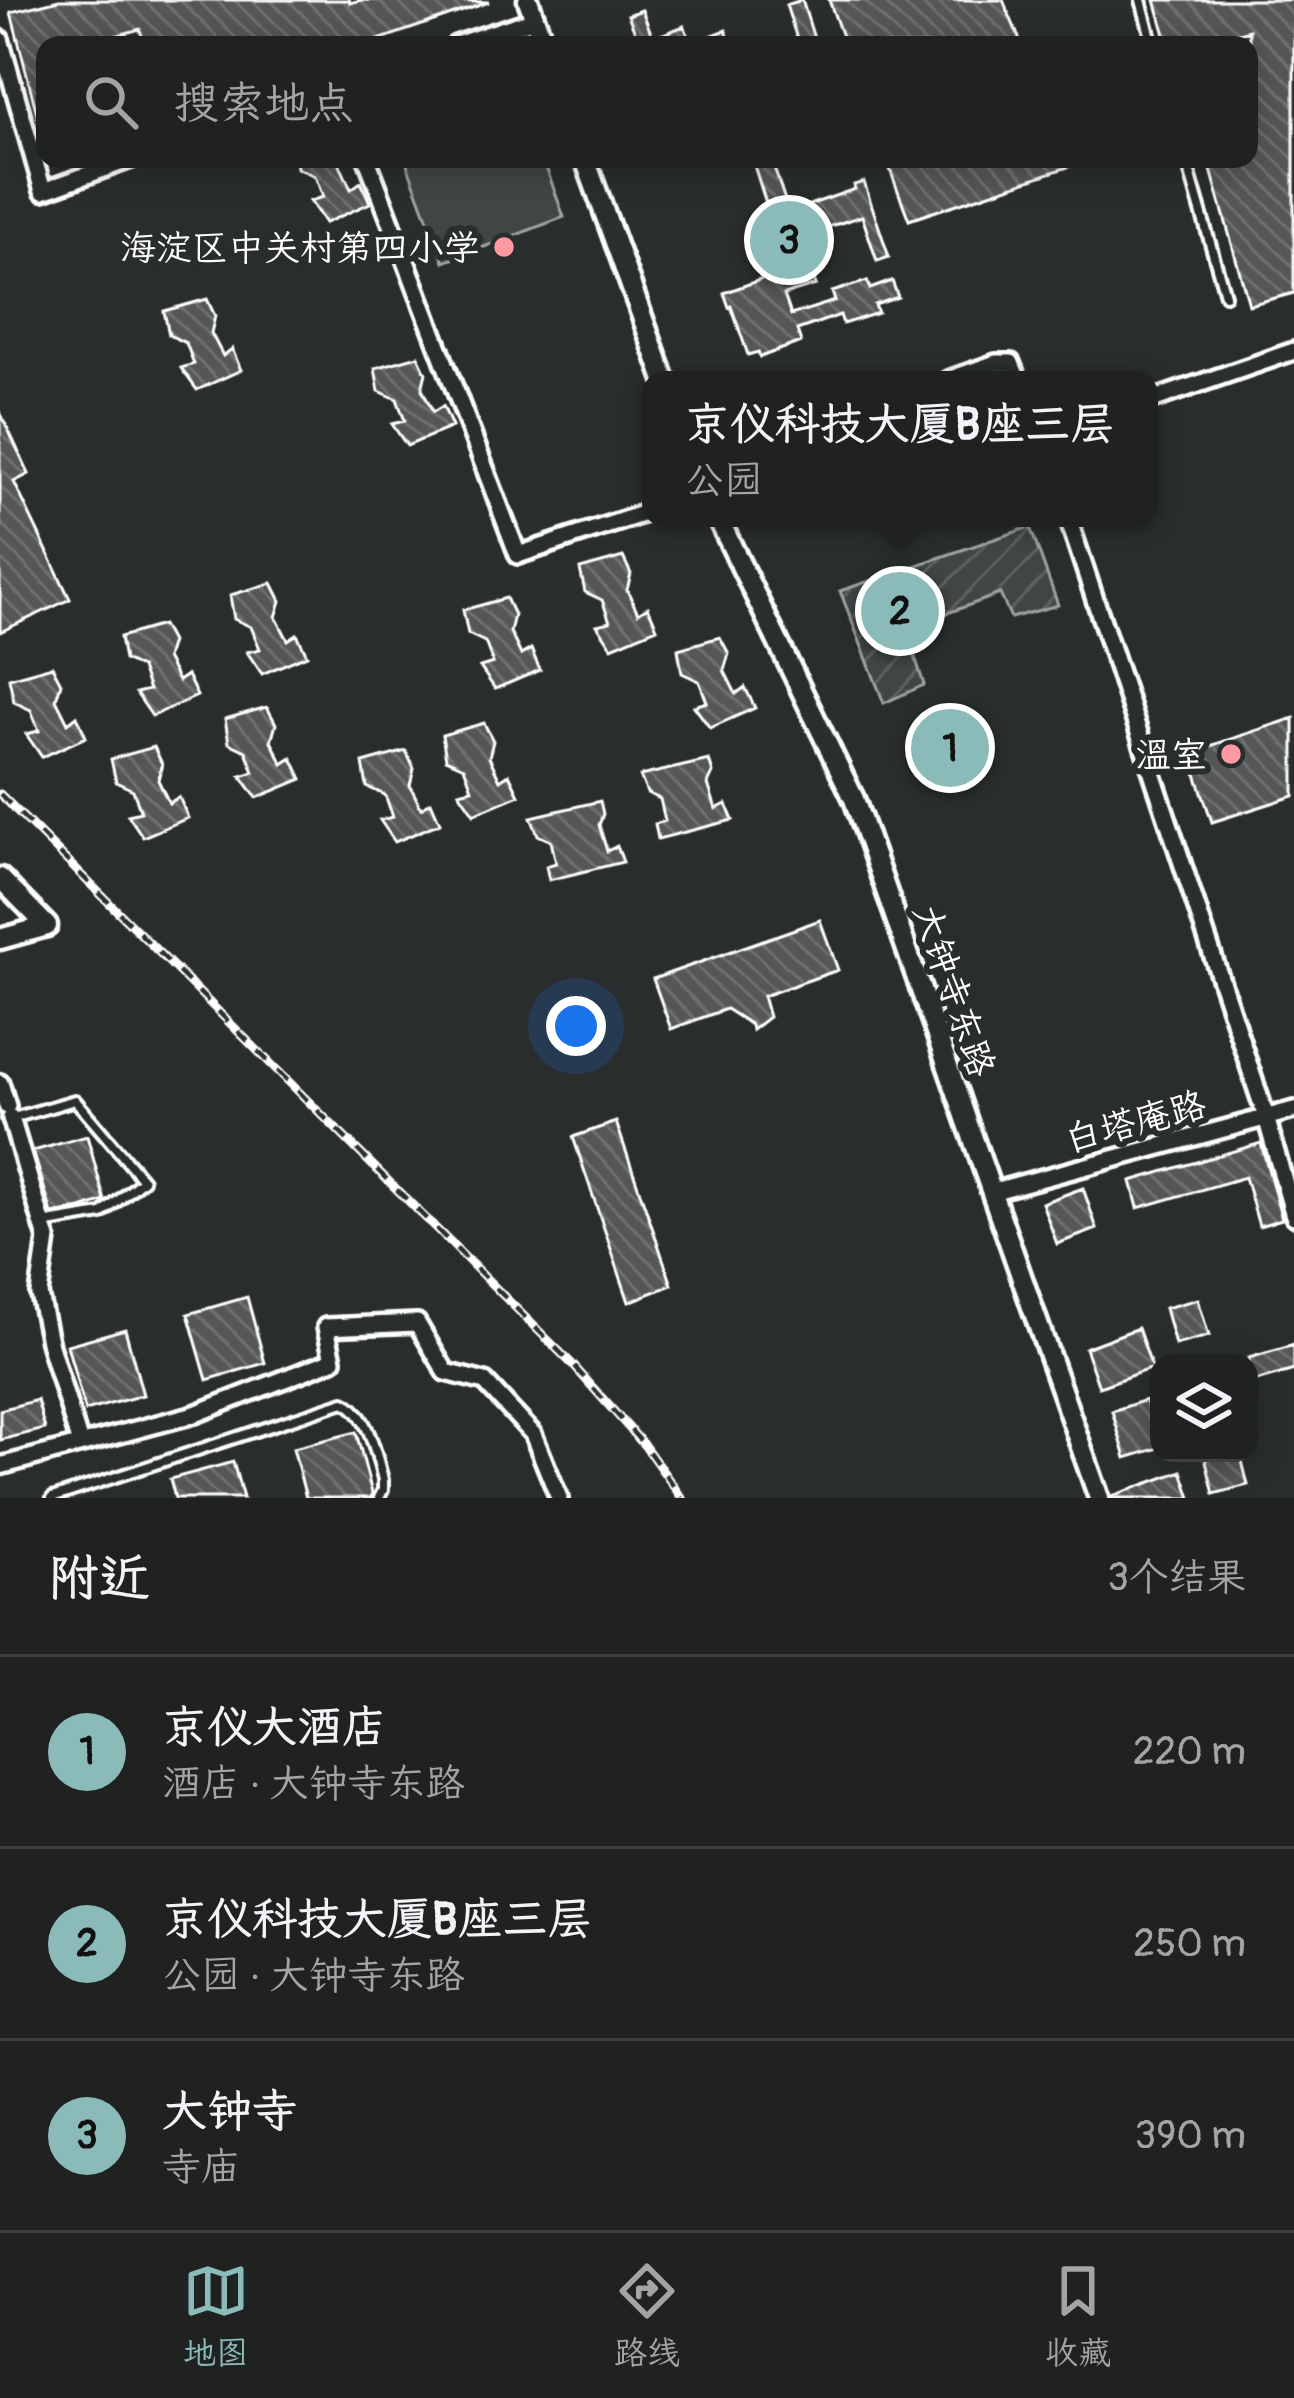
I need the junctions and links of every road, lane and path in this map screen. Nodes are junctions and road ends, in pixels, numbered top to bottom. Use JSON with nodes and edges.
{"nodes":[{"id":1,"x":1141,"y":0,"type":"edge"},
{"id":2,"x":532,"y":9,"type":"edge"},
{"id":3,"x":475,"y":36,"type":"edge"},
{"id":4,"x":1151,"y":36,"type":"edge"},
{"id":5,"x":0,"y":39,"type":"edge"},
{"id":6,"x":36,"y":166,"type":"edge"},
{"id":7,"x":36,"y":168,"type":"edge"},
{"id":8,"x":106,"y":168,"type":"edge"},
{"id":9,"x":370,"y":168,"type":"edge"},
{"id":10,"x":588,"y":168,"type":"edge"},
{"id":11,"x":1189,"y":168,"type":"edge"},
{"id":12,"x":1225,"y":295,"type":"dead end"},
{"id":13,"x":1294,"y":351,"type":"edge"},
{"id":14,"x":662,"y":371,"type":"edge"},
{"id":15,"x":973,"y":371,"type":"edge"},
{"id":16,"x":1014,"y":371,"type":"edge"},
{"id":17,"x":1158,"y":398,"type":"edge"},
{"id":18,"x":642,"y":514,"type":"edge"},
{"id":19,"x":722,"y":527,"type":"edge"},
{"id":20,"x":1071,"y":527,"type":"edge"},
{"id":21,"x":0,"y":878,"type":"edge"},
{"id":22,"x":0,"y":939,"type":"edge"},
{"id":23,"x":0,"y":1083,"type":"edge"},
{"id":24,"x":1294,"y":1110,"type":"edge"},
{"id":25,"x":9,"y":1112,"type":"junction"},
{"id":26,"x":1266,"y":1117,"type":"junction"},
{"id":27,"x":991,"y":1192,"type":"junction"},
{"id":28,"x":1294,"y":1216,"type":"edge"},
{"id":29,"x":41,"y":1224,"type":"dead end"},
{"id":30,"x":80,"y":1444,"type":"junction"},
{"id":31,"x":0,"y":1466,"type":"edge"},
{"id":32,"x":52,"y":1498,"type":"edge"},
{"id":33,"x":379,"y":1498,"type":"edge"},
{"id":34,"x":559,"y":1498,"type":"edge"},
{"id":35,"x":1099,"y":1498,"type":"edge"}],
"edges":[{"from":1,"to":4,"type":"lane"},
{"from":2,"to":3,"type":"street"},
{"from":5,"to":6,"type":"street"},
{"from":7,"to":8,"type":"street"},
{"from":9,"to":18,"type":"street"},
{"from":10,"to":14,"type":"street"},
{"from":11,"to":12,"type":"lane"},
{"from":13,"to":17,"type":"street"},
{"from":15,"to":16,"type":"street"},
{"from":19,"to":27,"type":"street","name":"大钟寺东路"},
{"from":20,"to":26,"type":"street"},
{"from":21,"to":22,"type":"street"},
{"from":23,"to":25,"type":"street"},
{"from":24,"to":26,"type":"street","name":"白塔庵路"},
{"from":25,"to":29,"type":"lane"},
{"from":25,"to":30,"type":"street"},
{"from":26,"to":27,"type":"street","name":"白塔庵路"},
{"from":26,"to":28,"type":"street"},
{"from":27,"to":35,"type":"street","name":"大钟寺东路"},
{"from":30,"to":31,"type":"street"},
{"from":30,"to":34,"type":"street"},
{"from":32,"to":33,"type":"lane"}]}
